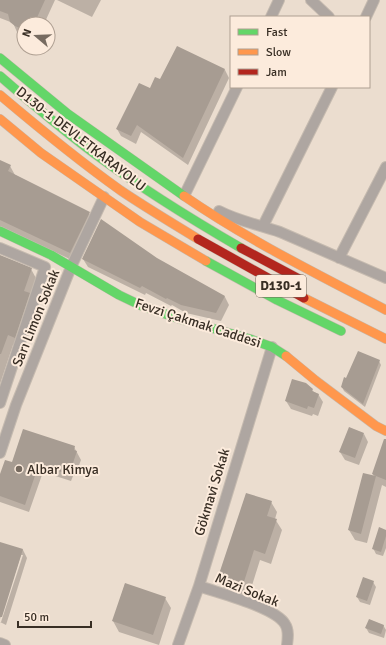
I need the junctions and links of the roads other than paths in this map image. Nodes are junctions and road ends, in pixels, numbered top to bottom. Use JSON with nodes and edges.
{"nodes":[{"id":1,"x":279,"y":0,"type":"edge"},
{"id":2,"x":311,"y":0,"type":"edge"},
{"id":3,"x":374,"y":0,"type":"edge"},
{"id":4,"x":271,"y":16,"type":"edge"},
{"id":5,"x":328,"y":16,"type":"edge"},
{"id":6,"x":366,"y":16,"type":"edge"},
{"id":7,"x":0,"y":58,"type":"edge"},
{"id":8,"x":0,"y":76,"type":"edge"},
{"id":9,"x":237,"y":88,"type":"edge"},
{"id":10,"x":332,"y":88,"type":"edge"},
{"id":11,"x":0,"y":95,"type":"edge"},
{"id":12,"x":0,"y":119,"type":"edge"},
{"id":13,"x":142,"y":166,"type":"junction"},
{"id":14,"x":386,"y":167,"type":"edge"},
{"id":15,"x":186,"y":192,"type":"junction"},
{"id":16,"x":104,"y":197,"type":"junction"},
{"id":17,"x":263,"y":226,"type":"junction"},
{"id":18,"x":0,"y":232,"type":"edge"},
{"id":19,"x":0,"y":248,"type":"edge"},
{"id":20,"x":339,"y":258,"type":"junction"},
{"id":21,"x":71,"y":267,"type":"junction"},
{"id":22,"x":386,"y":278,"type":"edge"},
{"id":23,"x":310,"y":285,"type":"dead end"},
{"id":24,"x":386,"y":310,"type":"edge"},
{"id":25,"x":348,"y":334,"type":"dead end"},
{"id":26,"x":386,"y":339,"type":"edge"},
{"id":27,"x":272,"y":347,"type":"junction"},
{"id":28,"x":0,"y":402,"type":"edge"},
{"id":29,"x":386,"y":431,"type":"edge"},
{"id":30,"x":0,"y":453,"type":"edge"},
{"id":31,"x":199,"y":586,"type":"junction"},
{"id":32,"x":0,"y":643,"type":"edge"},
{"id":33,"x":5,"y":645,"type":"edge"},
{"id":34,"x":178,"y":645,"type":"edge"},
{"id":35,"x":287,"y":645,"type":"edge"}],
"edges":[{"from":1,"to":4,"type":"street"},
{"from":2,"to":5,"type":"street"},
{"from":3,"to":6,"type":"street"},
{"from":7,"to":13,"type":"main road"},
{"from":8,"to":23,"type":"main road","name":"D130-1 DEVLETKARAYOLU","number":"D130-1"},
{"from":9,"to":15,"type":"street"},
{"from":10,"to":17,"type":"street"},
{"from":11,"to":26,"type":"main road","name":"D130-1 DEVLETKARAYOLU","number":"D130-1"},
{"from":12,"to":16,"type":"main road"},
{"from":13,"to":15,"type":"street"},
{"from":13,"to":24,"type":"main road"},
{"from":14,"to":20,"type":"street"},
{"from":15,"to":17,"type":"street"},
{"from":16,"to":21,"type":"street","name":"Sarı Limon Sokak"},
{"from":16,"to":25,"type":"main road"},
{"from":17,"to":20,"type":"street"},
{"from":18,"to":21,"type":"main road","name":"Fevzi Çakmak Caddesi"},
{"from":19,"to":28,"type":"street"},
{"from":20,"to":22,"type":"street"},
{"from":21,"to":27,"type":"main road","name":"Fevzi Çakmak Caddesi"},
{"from":21,"to":30,"type":"street","name":"Sarı Limon Sokak"},
{"from":27,"to":29,"type":"main road","name":"Fevzi Çakmak Caddesi"},
{"from":27,"to":31,"type":"street","name":"Gökmavi Sokak"},
{"from":31,"to":34,"type":"street","name":"Gökmavi Sokak"},
{"from":31,"to":35,"type":"street","name":"Mazi Sokak"},
{"from":32,"to":33,"type":"street"}]}
